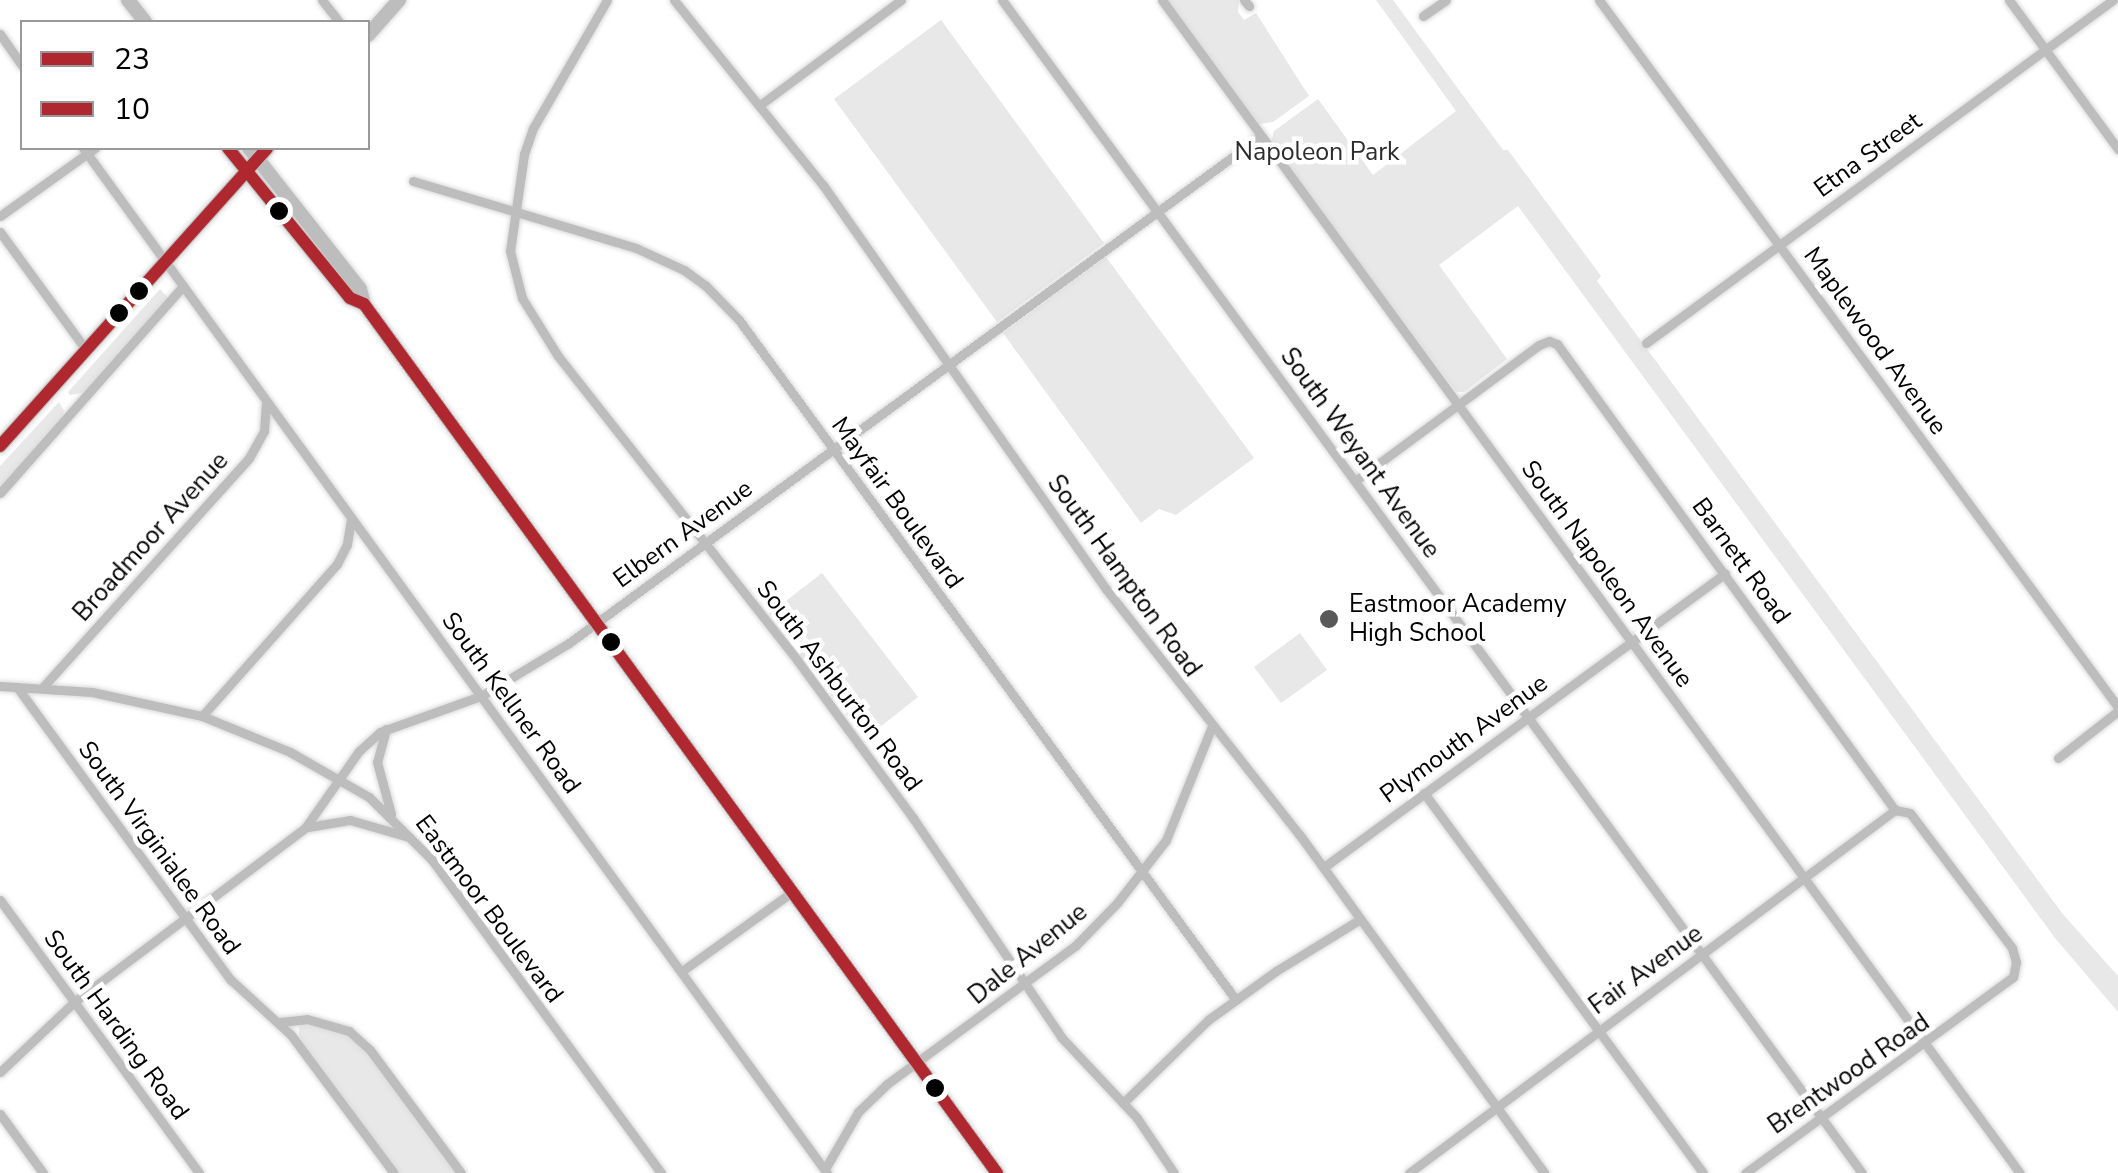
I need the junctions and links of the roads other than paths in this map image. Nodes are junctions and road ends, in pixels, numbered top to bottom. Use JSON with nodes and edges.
{"nodes":[{"id":1,"x":322,"y":0,"type":"edge"},
{"id":2,"x":399,"y":0,"type":"edge"},
{"id":3,"x":607,"y":0,"type":"edge"},
{"id":4,"x":674,"y":0,"type":"edge"},
{"id":5,"x":901,"y":0,"type":"edge"},
{"id":6,"x":1002,"y":0,"type":"edge"},
{"id":7,"x":1162,"y":0,"type":"edge"},
{"id":8,"x":1446,"y":0,"type":"edge"},
{"id":9,"x":1600,"y":0,"type":"edge"},
{"id":10,"x":2009,"y":0,"type":"edge"},
{"id":11,"x":2113,"y":0,"type":"edge"},
{"id":12,"x":1424,"y":16,"type":"dead end"},
{"id":13,"x":337,"y":20,"type":"edge"},
{"id":14,"x":370,"y":33,"type":"edge"},
{"id":15,"x":0,"y":34,"type":"edge"},
{"id":16,"x":2045,"y":49,"type":"junction"},
{"id":17,"x":20,"y":62,"type":"edge"},
{"id":18,"x":760,"y":105,"type":"junction"},
{"id":19,"x":1261,"y":136,"type":"junction"},
{"id":20,"x":2118,"y":149,"type":"edge"},
{"id":21,"x":87,"y":150,"type":"edge"},
{"id":22,"x":89,"y":150,"type":"edge"},
{"id":23,"x":230,"y":150,"type":"edge"},
{"id":24,"x":258,"y":151,"type":"edge"},
{"id":25,"x":246,"y":170,"type":"junction"},
{"id":26,"x":413,"y":181,"type":"dead end"},
{"id":27,"x":514,"y":210,"type":"junction"},
{"id":28,"x":1158,"y":212,"type":"junction"},
{"id":29,"x":0,"y":216,"type":"edge"},
{"id":30,"x":0,"y":232,"type":"edge"},
{"id":31,"x":1779,"y":245,"type":"junction"},
{"id":32,"x":166,"y":260,"type":"junction"},
{"id":33,"x":183,"y":286,"type":"junction"},
{"id":34,"x":364,"y":304,"type":"junction"},
{"id":35,"x":1646,"y":342,"type":"dead end"},
{"id":36,"x":86,"y":350,"type":"junction"},
{"id":37,"x":949,"y":364,"type":"junction"},
{"id":38,"x":266,"y":402,"type":"junction"},
{"id":39,"x":1458,"y":405,"type":"junction"},
{"id":40,"x":1,"y":443,"type":"edge"},
{"id":41,"x":833,"y":450,"type":"junction"},
{"id":42,"x":1355,"y":481,"type":"junction"},
{"id":43,"x":0,"y":493,"type":"edge"},
{"id":44,"x":351,"y":517,"type":"junction"},
{"id":45,"x":704,"y":542,"type":"junction"},
{"id":46,"x":1725,"y":573,"type":"junction"},
{"id":47,"x":596,"y":623,"type":"junction"},
{"id":48,"x":1631,"y":641,"type":"junction"},
{"id":49,"x":0,"y":686,"type":"edge"},
{"id":50,"x":16,"y":686,"type":"junction"},
{"id":51,"x":42,"y":688,"type":"junction"},
{"id":52,"x":481,"y":696,"type":"junction"},
{"id":53,"x":2118,"y":709,"type":"edge"},
{"id":54,"x":202,"y":716,"type":"junction"},
{"id":55,"x":1528,"y":717,"type":"junction"},
{"id":56,"x":1212,"y":726,"type":"junction"},
{"id":57,"x":386,"y":728,"type":"junction"},
{"id":58,"x":2058,"y":758,"type":"dead end"},
{"id":59,"x":342,"y":779,"type":"junction"},
{"id":60,"x":1424,"y":793,"type":"junction"},
{"id":61,"x":1895,"y":810,"type":"junction"},
{"id":62,"x":392,"y":817,"type":"junction"},
{"id":63,"x":305,"y":828,"type":"junction"},
{"id":64,"x":414,"y":840,"type":"junction"},
{"id":65,"x":1324,"y":866,"type":"junction"},
{"id":66,"x":1142,"y":873,"type":"junction"},
{"id":67,"x":1806,"y":878,"type":"junction"},
{"id":68,"x":792,"y":892,"type":"junction"},
{"id":69,"x":0,"y":900,"type":"edge"},
{"id":70,"x":185,"y":918,"type":"junction"},
{"id":71,"x":1360,"y":920,"type":"junction"},
{"id":72,"x":1702,"y":954,"type":"junction"},
{"id":73,"x":682,"y":971,"type":"junction"},
{"id":74,"x":1026,"y":984,"type":"junction"},
{"id":75,"x":1236,"y":1000,"type":"junction"},
{"id":76,"x":74,"y":1002,"type":"junction"},
{"id":77,"x":280,"y":1022,"type":"junction"},
{"id":78,"x":1598,"y":1030,"type":"junction"},
{"id":79,"x":1926,"y":1044,"type":"junction"},
{"id":80,"x":916,"y":1063,"type":"junction"},
{"id":81,"x":0,"y":1072,"type":"edge"},
{"id":82,"x":1123,"y":1104,"type":"junction"},
{"id":83,"x":1494,"y":1105,"type":"junction"},
{"id":84,"x":0,"y":1114,"type":"edge"},
{"id":85,"x":1822,"y":1119,"type":"junction"},
{"id":86,"x":825,"y":1171,"type":"edge"},
{"id":87,"x":43,"y":1173,"type":"edge"},
{"id":88,"x":199,"y":1173,"type":"edge"},
{"id":89,"x":394,"y":1173,"type":"edge"},
{"id":90,"x":461,"y":1173,"type":"edge"},
{"id":91,"x":661,"y":1173,"type":"edge"},
{"id":92,"x":997,"y":1173,"type":"edge"},
{"id":93,"x":1174,"y":1173,"type":"edge"},
{"id":94,"x":1409,"y":1173,"type":"edge"},
{"id":95,"x":1544,"y":1173,"type":"edge"},
{"id":96,"x":1702,"y":1173,"type":"edge"},
{"id":97,"x":1745,"y":1173,"type":"edge"},
{"id":98,"x":1862,"y":1173,"type":"edge"},
{"id":99,"x":2020,"y":1173,"type":"edge"}],
"edges":[{"from":1,"to":13,"type":"street"},
{"from":2,"to":14,"type":"main road"},
{"from":3,"to":27,"type":"street"},
{"from":4,"to":18,"type":"street","name":"South Hampton Road"},
{"from":5,"to":18,"type":"street"},
{"from":6,"to":28,"type":"street","name":"South Weyant Avenue"},
{"from":7,"to":19,"type":"street","name":"South Napoleon Avenue"},
{"from":8,"to":12,"type":"street"},
{"from":9,"to":31,"type":"street","name":"Maplewood Avenue"},
{"from":10,"to":16,"type":"street"},
{"from":11,"to":16,"type":"street","name":"Etna Street"},
{"from":15,"to":17,"type":"street"},
{"from":16,"to":20,"type":"street"},
{"from":16,"to":31,"type":"street","name":"Etna Street"},
{"from":18,"to":37,"type":"street","name":"South Hampton Road"},
{"from":19,"to":28,"type":"street","name":"Elbern Avenue"},
{"from":19,"to":39,"type":"street","name":"South Napoleon Avenue"},
{"from":21,"to":29,"type":"street"},
{"from":22,"to":32,"type":"street","name":"South Kellner Road"},
{"from":23,"to":25,"type":"main road"},
{"from":24,"to":25,"type":"main road"},
{"from":24,"to":34,"type":"main road"},
{"from":25,"to":32,"type":"main road"},
{"from":25,"to":34,"type":"main road"},
{"from":26,"to":27,"type":"street","name":"Mayfair Boulevard"},
{"from":27,"to":41,"type":"street","name":"Mayfair Boulevard"},
{"from":27,"to":45,"type":"street","name":"South Ashburton Road"},
{"from":28,"to":37,"type":"street","name":"Elbern Avenue"},
{"from":28,"to":42,"type":"street","name":"South Weyant Avenue"},
{"from":30,"to":36,"type":"street"},
{"from":31,"to":35,"type":"street","name":"Etna Street"},
{"from":31,"to":53,"type":"street","name":"Maplewood Avenue"},
{"from":32,"to":33,"type":"street","name":"South Kellner Road"},
{"from":32,"to":36,"type":"main road"},
{"from":33,"to":38,"type":"street","name":"South Kellner Road"},
{"from":33,"to":43,"type":"street"},
{"from":34,"to":47,"type":"main road"},
{"from":36,"to":40,"type":"main road"},
{"from":37,"to":41,"type":"street","name":"Elbern Avenue"},
{"from":37,"to":56,"type":"street","name":"South Hampton Road"},
{"from":38,"to":44,"type":"street","name":"South Kellner Road"},
{"from":38,"to":51,"type":"street","name":"Broadmoor Avenue"},
{"from":39,"to":42,"type":"street"},
{"from":39,"to":46,"type":"street","name":"Barnett Road"},
{"from":39,"to":48,"type":"street","name":"South Napoleon Avenue"},
{"from":41,"to":45,"type":"street","name":"Elbern Avenue"},
{"from":41,"to":66,"type":"street","name":"Mayfair Boulevard"},
{"from":42,"to":55,"type":"street","name":"South Weyant Avenue"},
{"from":44,"to":52,"type":"street","name":"South Kellner Road"},
{"from":44,"to":54,"type":"street"},
{"from":45,"to":47,"type":"street","name":"Elbern Avenue"},
{"from":45,"to":74,"type":"street","name":"South Ashburton Road"},
{"from":46,"to":48,"type":"street","name":"Plymouth Avenue"},
{"from":46,"to":61,"type":"street","name":"Barnett Road"},
{"from":47,"to":52,"type":"street","name":"Elbern Avenue"},
{"from":47,"to":68,"type":"main road"},
{"from":48,"to":55,"type":"street","name":"Plymouth Avenue"},
{"from":48,"to":67,"type":"street","name":"South Napoleon Avenue"},
{"from":49,"to":50,"type":"street","name":"Eastmoor Boulevard"},
{"from":50,"to":51,"type":"street","name":"Eastmoor Boulevard"},
{"from":50,"to":70,"type":"street","name":"South Virginialee Road"},
{"from":51,"to":54,"type":"street","name":"Eastmoor Boulevard"},
{"from":52,"to":57,"type":"street","name":"Elbern Avenue"},
{"from":52,"to":73,"type":"street","name":"South Kellner Road"},
{"from":53,"to":58,"type":"street"},
{"from":54,"to":59,"type":"street","name":"Eastmoor Boulevard"},
{"from":55,"to":60,"type":"street","name":"Plymouth Avenue"},
{"from":55,"to":72,"type":"street","name":"South Weyant Avenue"},
{"from":56,"to":65,"type":"street","name":"South Hampton Road"},
{"from":56,"to":66,"type":"street","name":"Dale Avenue"},
{"from":57,"to":59,"type":"street","name":"Elbern Avenue"},
{"from":57,"to":62,"type":"street"},
{"from":59,"to":62,"type":"street","name":"Eastmoor Boulevard"},
{"from":59,"to":63,"type":"street","name":"Elbern Avenue"},
{"from":60,"to":65,"type":"street","name":"Plymouth Avenue"},
{"from":60,"to":78,"type":"street"},
{"from":61,"to":67,"type":"street","name":"Fair Avenue"},
{"from":61,"to":79,"type":"street","name":"Brentwood Road"},
{"from":62,"to":64,"type":"street","name":"Eastmoor Boulevard"},
{"from":63,"to":64,"type":"street"},
{"from":63,"to":70,"type":"street","name":"Elbern Avenue"},
{"from":64,"to":91,"type":"street","name":"Eastmoor Boulevard"},
{"from":65,"to":71,"type":"street","name":"South Hampton Road"},
{"from":66,"to":74,"type":"street","name":"Dale Avenue"},
{"from":66,"to":75,"type":"street","name":"Mayfair Boulevard"},
{"from":67,"to":72,"type":"street","name":"Fair Avenue"},
{"from":67,"to":79,"type":"street","name":"South Napoleon Avenue"},
{"from":68,"to":73,"type":"street"},
{"from":68,"to":80,"type":"main road"},
{"from":69,"to":76,"type":"street","name":"South Harding Road"},
{"from":70,"to":76,"type":"street","name":"Elbern Avenue"},
{"from":70,"to":77,"type":"street","name":"South Virginialee Road"},
{"from":71,"to":75,"type":"street"},
{"from":71,"to":83,"type":"street","name":"South Hampton Road"},
{"from":72,"to":78,"type":"street","name":"Fair Avenue"},
{"from":72,"to":85,"type":"street","name":"South Weyant Avenue"},
{"from":73,"to":86,"type":"street","name":"South Kellner Road"},
{"from":74,"to":80,"type":"street","name":"Dale Avenue"},
{"from":74,"to":82,"type":"street","name":"South Ashburton Road"},
{"from":75,"to":82,"type":"street"},
{"from":76,"to":81,"type":"street","name":"Elbern Avenue"},
{"from":76,"to":88,"type":"street","name":"South Harding Road"},
{"from":77,"to":89,"type":"street","name":"South Virginialee Road"},
{"from":77,"to":90,"type":"street"},
{"from":78,"to":83,"type":"street","name":"Fair Avenue"},
{"from":78,"to":96,"type":"street"},
{"from":79,"to":85,"type":"street","name":"Brentwood Road"},
{"from":79,"to":99,"type":"street","name":"South Napoleon Avenue"},
{"from":80,"to":86,"type":"street","name":"Dale Avenue"},
{"from":80,"to":92,"type":"main road"},
{"from":82,"to":93,"type":"street","name":"South Ashburton Road"},
{"from":83,"to":94,"type":"street","name":"Fair Avenue"},
{"from":83,"to":95,"type":"street","name":"South Hampton Road"},
{"from":84,"to":87,"type":"street"},
{"from":85,"to":97,"type":"street","name":"Brentwood Road"},
{"from":85,"to":98,"type":"street","name":"South Weyant Avenue"}]}
